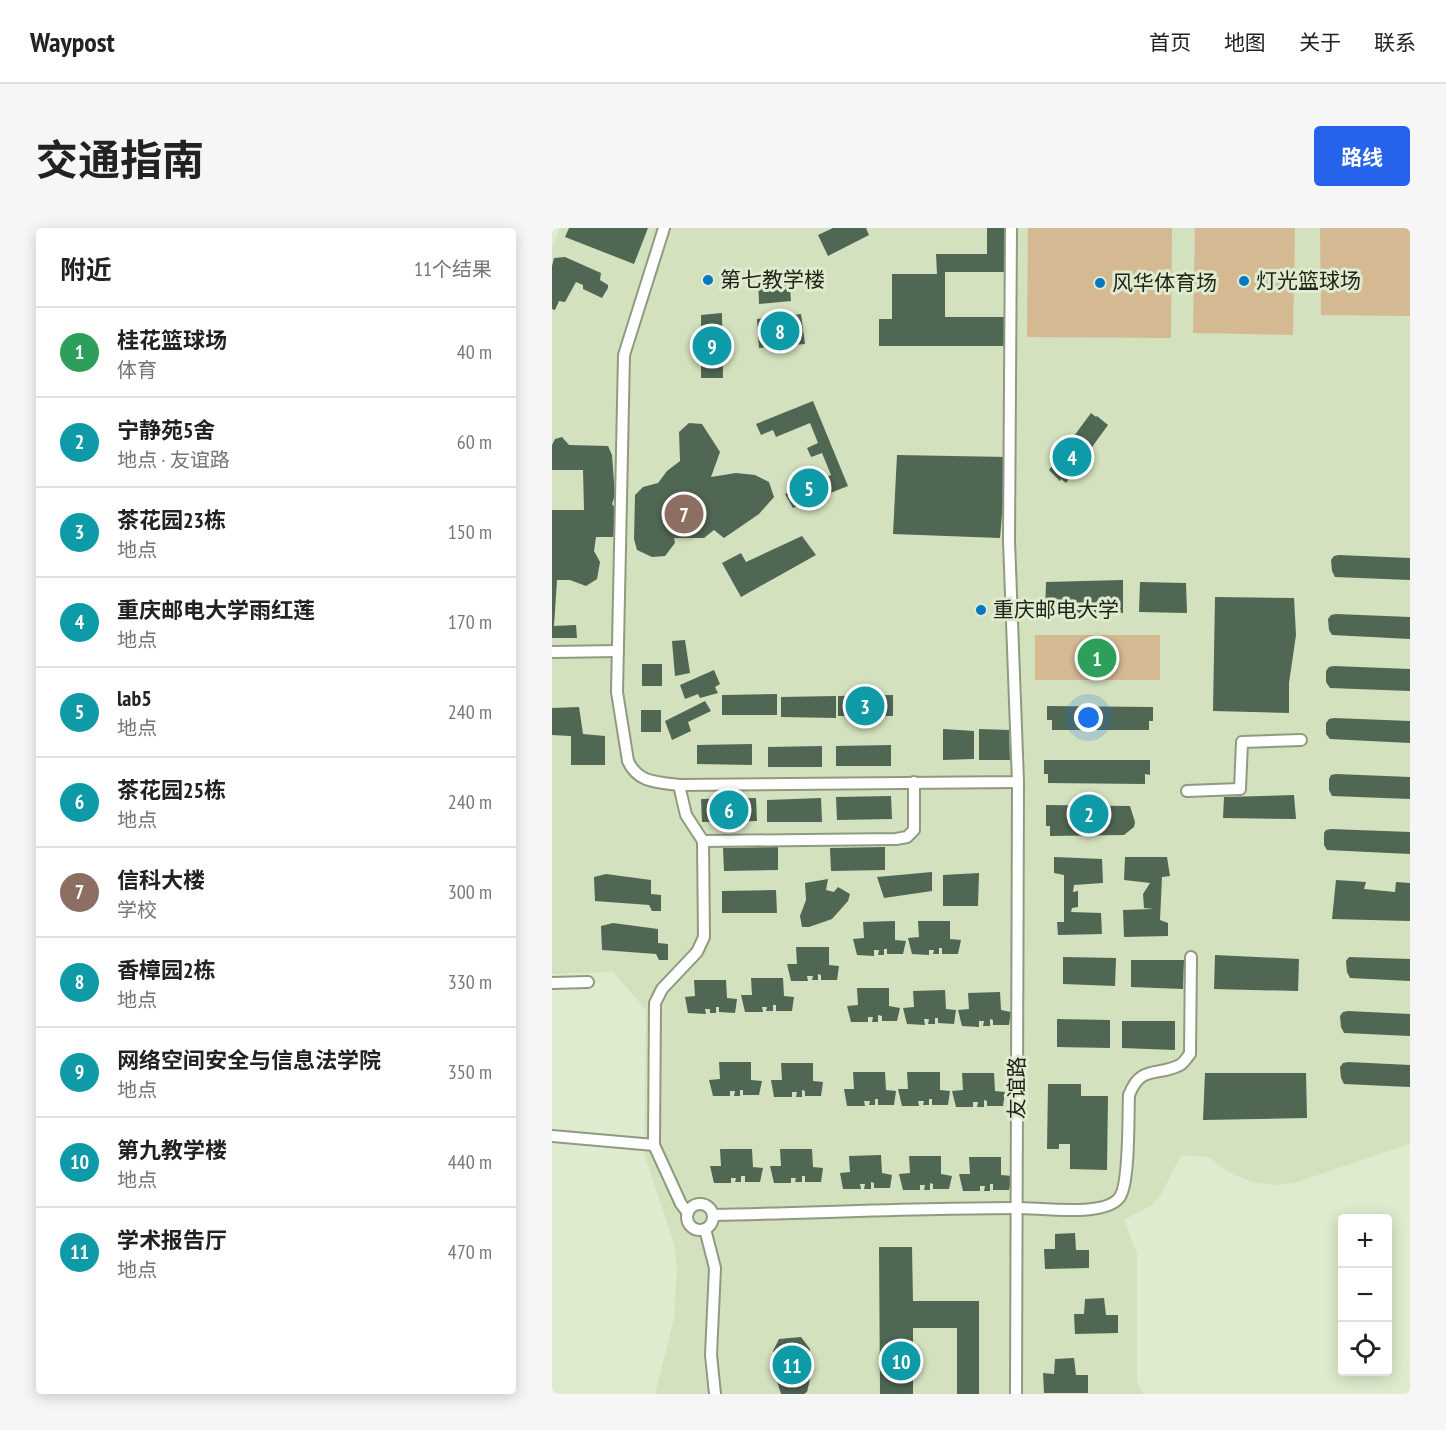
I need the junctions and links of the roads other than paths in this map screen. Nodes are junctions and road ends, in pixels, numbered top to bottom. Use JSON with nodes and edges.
{"nodes":[{"id":1,"x":664,"y":228,"type":"edge"},
{"id":2,"x":1011,"y":228,"type":"edge"},
{"id":3,"x":618,"y":651,"type":"junction"},
{"id":4,"x":552,"y":652,"type":"edge"},
{"id":5,"x":1301,"y":740,"type":"dead end"},
{"id":6,"x":914,"y":782,"type":"junction"},
{"id":7,"x":1018,"y":782,"type":"junction"},
{"id":8,"x":679,"y":785,"type":"junction"},
{"id":9,"x":1187,"y":790,"type":"dead end"},
{"id":10,"x":703,"y":840,"type":"junction"},
{"id":11,"x":1191,"y":957,"type":"dead end"},
{"id":12,"x":588,"y":982,"type":"dead end"},
{"id":13,"x":552,"y":983,"type":"edge"},
{"id":14,"x":552,"y":1136,"type":"edge"},
{"id":15,"x":654,"y":1145,"type":"junction"},
{"id":16,"x":1017,"y":1208,"type":"junction"},
{"id":17,"x":688,"y":1213,"type":"junction"},
{"id":18,"x":713,"y":1215,"type":"junction"},
{"id":19,"x":705,"y":1229,"type":"junction"},
{"id":20,"x":715,"y":1394,"type":"edge"},
{"id":21,"x":1016,"y":1394,"type":"edge"}],
"edges":[{"from":1,"to":3,"type":"street"},
{"from":2,"to":7,"type":"street","name":"友谊路"},
{"from":3,"to":4,"type":"street"},
{"from":3,"to":8,"type":"street"},
{"from":5,"to":9,"type":"street"},
{"from":6,"to":7,"type":"street"},
{"from":6,"to":8,"type":"street"},
{"from":6,"to":10,"type":"street"},
{"from":7,"to":16,"type":"street","name":"友谊路"},
{"from":8,"to":10,"type":"street"},
{"from":10,"to":15,"type":"street"},
{"from":11,"to":16,"type":"street"},
{"from":12,"to":13,"type":"street"},
{"from":14,"to":15,"type":"street"},
{"from":15,"to":17,"type":"street"},
{"from":16,"to":18,"type":"street"},
{"from":16,"to":21,"type":"street","name":"友谊路"},
{"from":17,"to":18,"type":"street"},
{"from":17,"to":19,"type":"street"},
{"from":18,"to":19,"type":"street"},
{"from":19,"to":20,"type":"street"}]}
